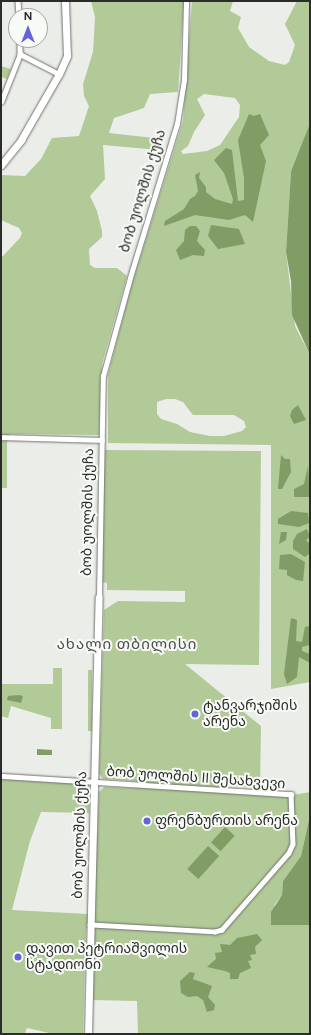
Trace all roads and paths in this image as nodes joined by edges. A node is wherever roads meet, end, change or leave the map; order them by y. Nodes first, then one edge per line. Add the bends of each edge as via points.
1 (65, 1) edge
2 (186, 1) edge
3 (20, 48) edge
4 (20, 54) junction
5 (59, 74) junction
6 (1, 102) edge
7 (2, 161) edge
8 (1, 437) edge
9 (102, 440) junction
10 (99, 597) joint
11 (1, 776) edge
12 (96, 782) junction
13 (90, 925) junction
14 (88, 1034) edge

1 - 5 street via 66,56
2 - 9 street, ბობ უოლშის ქუჩა via 184,80 177,124 103,376
3 - 4 street
4 - 5 street
4 - 6 street
5 - 7 street via 21,140
8 - 9 street
9 - 10 street, ბობ უოლშის ქუჩა
10 - 12 street, ბობ უოლშის ქუჩა
11 - 12 street
12 - 13 street, ბობ უოლშის ქუჩა
12 - 13 street, ბობ უოლშის II შესახვევი via 291,794 293,844 287,855 220,931
13 - 14 street, ბობ უოლშის ქუჩა

